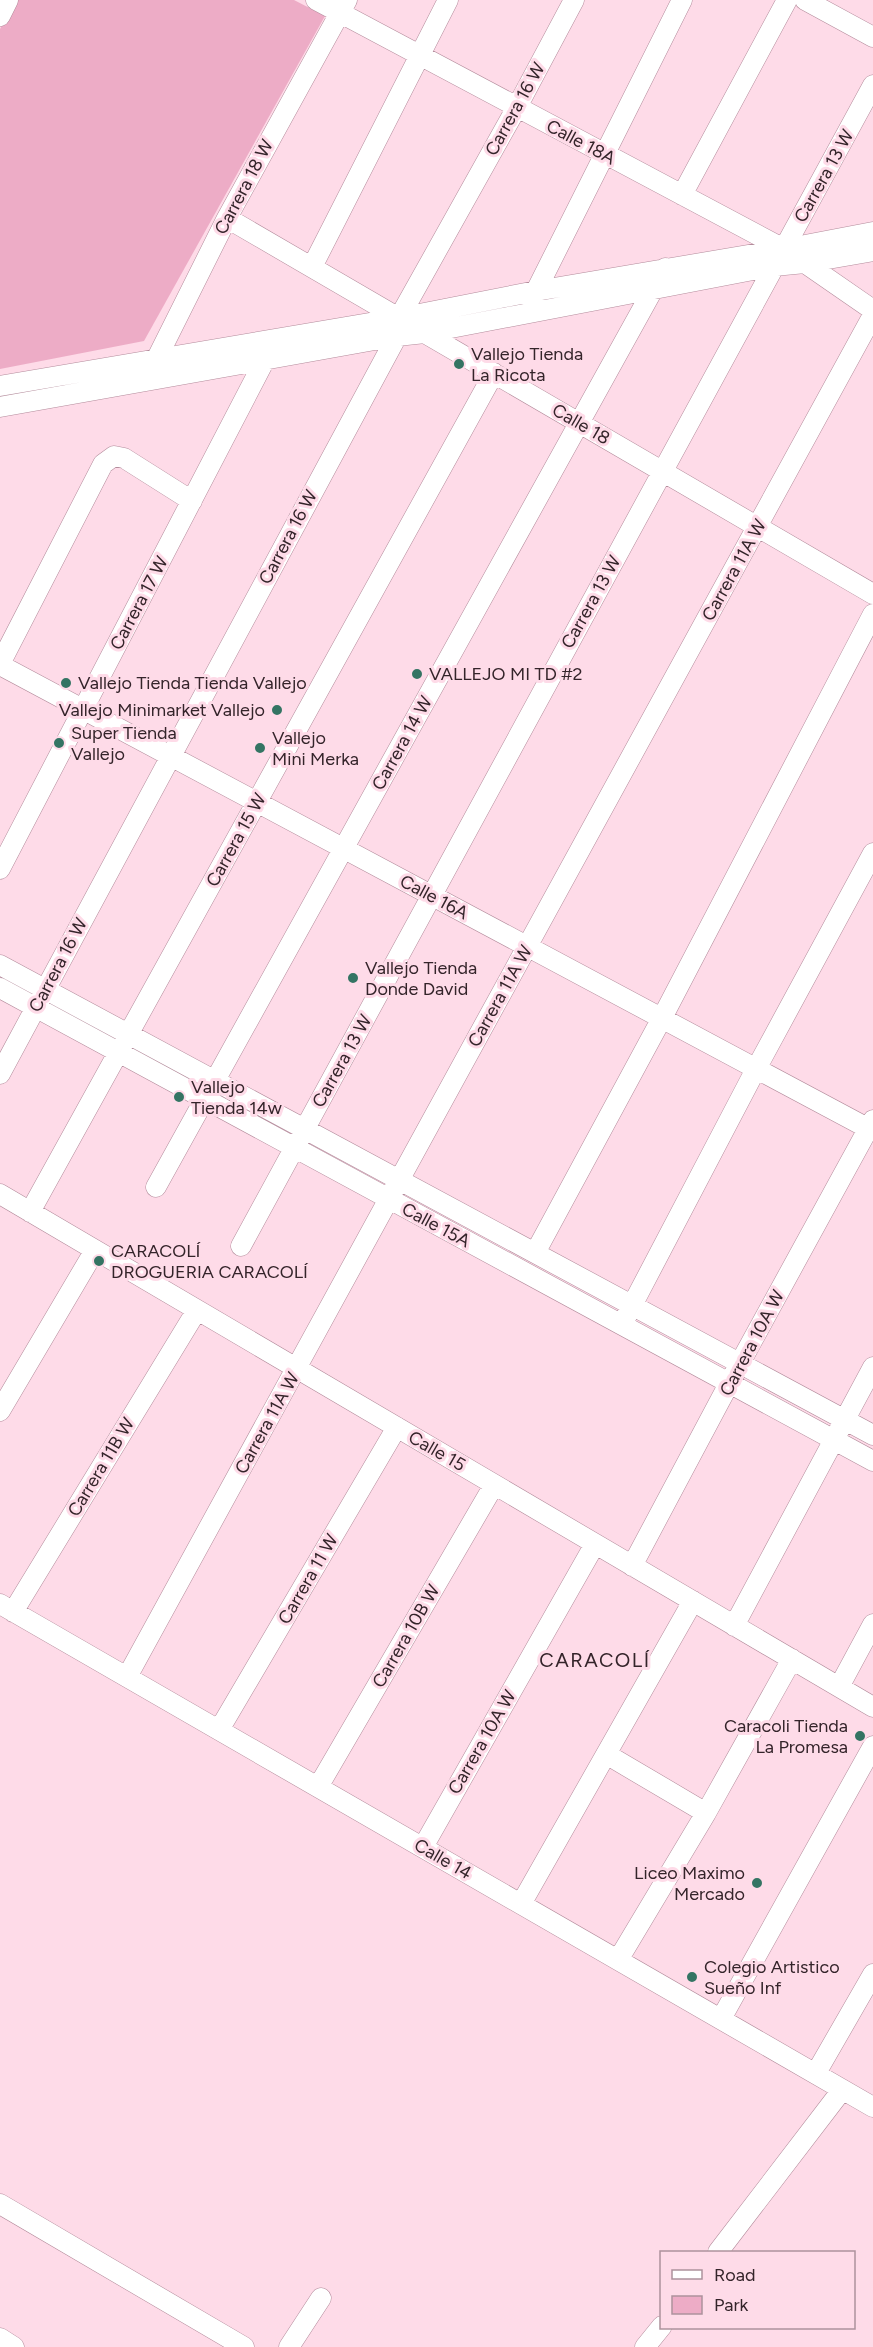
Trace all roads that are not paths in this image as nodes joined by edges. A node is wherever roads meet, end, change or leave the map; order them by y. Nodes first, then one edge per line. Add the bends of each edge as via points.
1 (8, 0) edge
2 (316, 0) edge
3 (448, 0) edge
4 (574, 0) edge
5 (682, 0) edge
6 (787, 0) edge
7 (804, 0) edge
8 (344, 7) edge
9 (0, 16) edge
10 (873, 38) edge
11 (419, 55) junction
12 (873, 85) edge
13 (517, 107) junction
14 (603, 154) junction
15 (682, 195) junction
16 (227, 218) junction
17 (873, 232) edge
18 (873, 251) edge
19 (779, 258) junction
20 (805, 263) junction
21 (312, 267) junction
22 (665, 268) junction
23 (536, 291) junction
24 (651, 291) junction
25 (532, 312) junction
26 (873, 313) edge
27 (398, 327) junction
28 (425, 333) junction
29 (277, 337) junction
30 (157, 358) junction
31 (265, 360) junction
32 (494, 373) junction
33 (153, 380) junction
34 (8, 385) edge
35 (2, 410) edge
36 (579, 422) junction
37 (663, 471) junction
38 (192, 501) junction
39 (758, 526) junction
40 (873, 594) edge
41 (873, 614) edge
42 (0, 665) edge
43 (83, 709) junction
44 (170, 756) junction
45 (257, 802) junction
46 (344, 848) junction
47 (873, 853) edge
48 (0, 869) edge
49 (432, 895) junction
50 (528, 946) junction
51 (0, 965) edge
52 (0, 988) edge
53 (45, 989) junction
54 (36, 1008) junction
55 (662, 1018) junction
56 (128, 1034) junction
57 (118, 1052) junction
58 (756, 1068) junction
59 (0, 1074) edge
60 (215, 1081) junction
61 (205, 1099) junction
62 (872, 1126) edge
63 (305, 1129) junction
64 (295, 1148) junction
65 (400, 1180) junction
66 (156, 1187) dead end
67 (0, 1194) edge
68 (389, 1199) junction
69 (30, 1212) junction
70 (512, 1241) junction
71 (241, 1246) dead end
72 (95, 1250) junction
73 (535, 1253) junction
74 (502, 1260) junction
75 (632, 1305) junction
76 (197, 1310) junction
77 (622, 1325) junction
78 (740, 1363) junction
79 (873, 1367) edge
80 (297, 1369) junction
81 (729, 1383) junction
82 (0, 1411) edge
83 (845, 1420) junction
84 (397, 1427) junction
85 (873, 1435) edge
86 (834, 1440) junction
87 (873, 1461) edge
88 (494, 1485) junction
89 (595, 1544) junction
90 (632, 1566) junction
91 (693, 1601) junction
92 (7, 1608) edge
93 (873, 1624) edge
94 (734, 1626) junction
95 (792, 1659) junction
96 (128, 1677) junction
97 (839, 1687) junction
98 (873, 1707) edge
99 (219, 1730) junction
100 (873, 1746) edge
101 (606, 1754) junction
102 (318, 1787) junction
103 (706, 1814) junction
104 (423, 1847) junction
105 (520, 1904) junction
106 (618, 1960) junction
107 (873, 1974) edge
108 (721, 2019) junction
109 (816, 2073) junction
110 (842, 2090) junction
111 (873, 2107) edge
112 (0, 2204) edge
113 (720, 2251) edge
114 (321, 2298) dead end
115 (660, 2328) edge
116 (0, 2338) edge
117 (292, 2346) edge
118 (14, 2347) edge
119 (244, 2347) edge
120 (645, 2347) edge

1 - 9 street
2 - 8 street, Calle 18A
3 - 11 street
4 - 13 street, Carrera 16 W
5 - 14 street
6 - 15 street
7 - 10 street
8 - 11 street, Calle 18A
8 - 16 street, Carrera 18 W
11 - 13 street, Calle 18A
11 - 21 street
12 - 19 street, Carrera 13 W
13 - 14 street, Calle 18A
13 - 27 street, Carrera 16 W
14 - 15 street, Calle 18A
14 - 23 street
15 - 19 street, Calle 18A
16 - 21 street
16 - 30 street, Carrera 18 W
17 - 19 street
18 - 20 street
19 - 20 street
19 - 22 street
19 - 24 street
19 - 37 street, Carrera 13 W
20 - 26 street
21 - 27 street
22 - 23 street
22 - 24 street, Carrera 14 W
23 - 25 street
23 - 27 street
24 - 25 street
24 - 36 street, Carrera 14 W
25 - 28 street
26 - 39 street, Carrera 11A W
27 - 28 street
27 - 29 street
27 - 31 street
27 - 44 street, Carrera 16 W
28 - 32 street, Calle 18
29 - 30 street
29 - 31 street, Carrera 17 W
30 - 33 street, Carrera 18 W
30 - 34 street
31 - 33 street
31 - 38 street, Carrera 17 W
32 - 36 street, Calle 18
32 - 45 street, Carrera 15 W
33 - 35 street
34 - 35 street
36 - 37 street, Calle 18
36 - 46 street, Carrera 14 W
37 - 39 street, Calle 18
37 - 49 street, Carrera 13 W
38 - 42 street via 124,458 114,456 103,464
38 - 43 street, Carrera 17 W
39 - 40 street, Calle 18
39 - 50 street, Carrera 11A W
41 - 55 street
42 - 43 street, Calle 16A
43 - 44 street, Calle 16A
43 - 48 street, Carrera 17 W
44 - 45 street, Calle 16A
44 - 53 street, Carrera 16 W
45 - 46 street, Calle 16A
45 - 56 street, Carrera 15 W
46 - 49 street, Calle 16A
46 - 60 street, Carrera 14 W
47 - 58 street
49 - 50 street, Calle 16A
49 - 63 street, Carrera 13 W
50 - 55 street, Calle 16A
50 - 65 street, Carrera 11A W
51 - 53 street, Calle 15A
52 - 54 street, Calle 15A
53 - 54 street, Carrera 16 W
53 - 56 street, Calle 15A
54 - 57 street, Calle 15A
54 - 59 street, Carrera 16 W
55 - 58 street, Calle 16A
55 - 73 street
56 - 57 street, Carrera 15 W
56 - 60 street, Calle 15A
57 - 61 street, Calle 15A
57 - 69 street, Carrera 15 W
58 - 62 street, Calle 16A
58 - 75 street
60 - 61 street, Carrera 14 W
60 - 63 street, Calle 15A
61 - 64 street, Calle 15A
61 - 66 street, Carrera 14 W
62 - 78 street, Carrera 10A W
63 - 64 street, Carrera 13 W
63 - 65 street, Calle 15A
64 - 68 street, Calle 15A
64 - 71 street, Carrera 13 W
65 - 68 street, Carrera 11A W
65 - 70 street, Calle 15A
67 - 69 street, Calle 15
68 - 74 street, Calle 15A
68 - 80 street, Carrera 11A W
69 - 72 street, Calle 15
70 - 73 street, Calle 15A
70 - 74 street
72 - 76 street, Calle 15
72 - 82 street
73 - 75 street, Calle 15A
74 - 77 street, Calle 15A
75 - 77 street
75 - 78 street, Calle 15A
76 - 80 street, Calle 15
76 - 92 street, Carrera 11B W
77 - 81 street, Calle 15A
78 - 81 street, Carrera 10A W
78 - 83 street, Calle 15A
79 - 83 street
80 - 84 street, Calle 15
80 - 96 street, Carrera 11A W
81 - 86 street, Calle 15A
81 - 90 street, Carrera 10A W
83 - 85 street, Calle 15A
83 - 86 street
84 - 88 street, Calle 15
84 - 99 street, Carrera 11 W
86 - 87 street, Calle 15A
86 - 94 street
88 - 89 street, Calle 15
88 - 102 street, Carrera 10B W
89 - 90 street, Calle 15
89 - 104 street, Carrera 10A W
90 - 91 street, Calle 15
91 - 94 street, Calle 15
91 - 101 street
92 - 96 street, Calle 14
93 - 97 street
94 - 95 street, Calle 15
95 - 97 street, Calle 15
95 - 103 street
96 - 99 street, Calle 14
97 - 98 street, Calle 15
99 - 102 street, Calle 14
100 - 108 street
101 - 103 street
101 - 105 street
102 - 104 street, Calle 14
103 - 106 street
104 - 105 street, Calle 14
105 - 106 street, Calle 14
106 - 108 street, Calle 14
107 - 109 street
108 - 109 street, Calle 14
109 - 110 street, Calle 14
110 - 111 street, Calle 14
110 - 113 street
112 - 119 street
114 - 117 street
115 - 120 street
116 - 118 street

